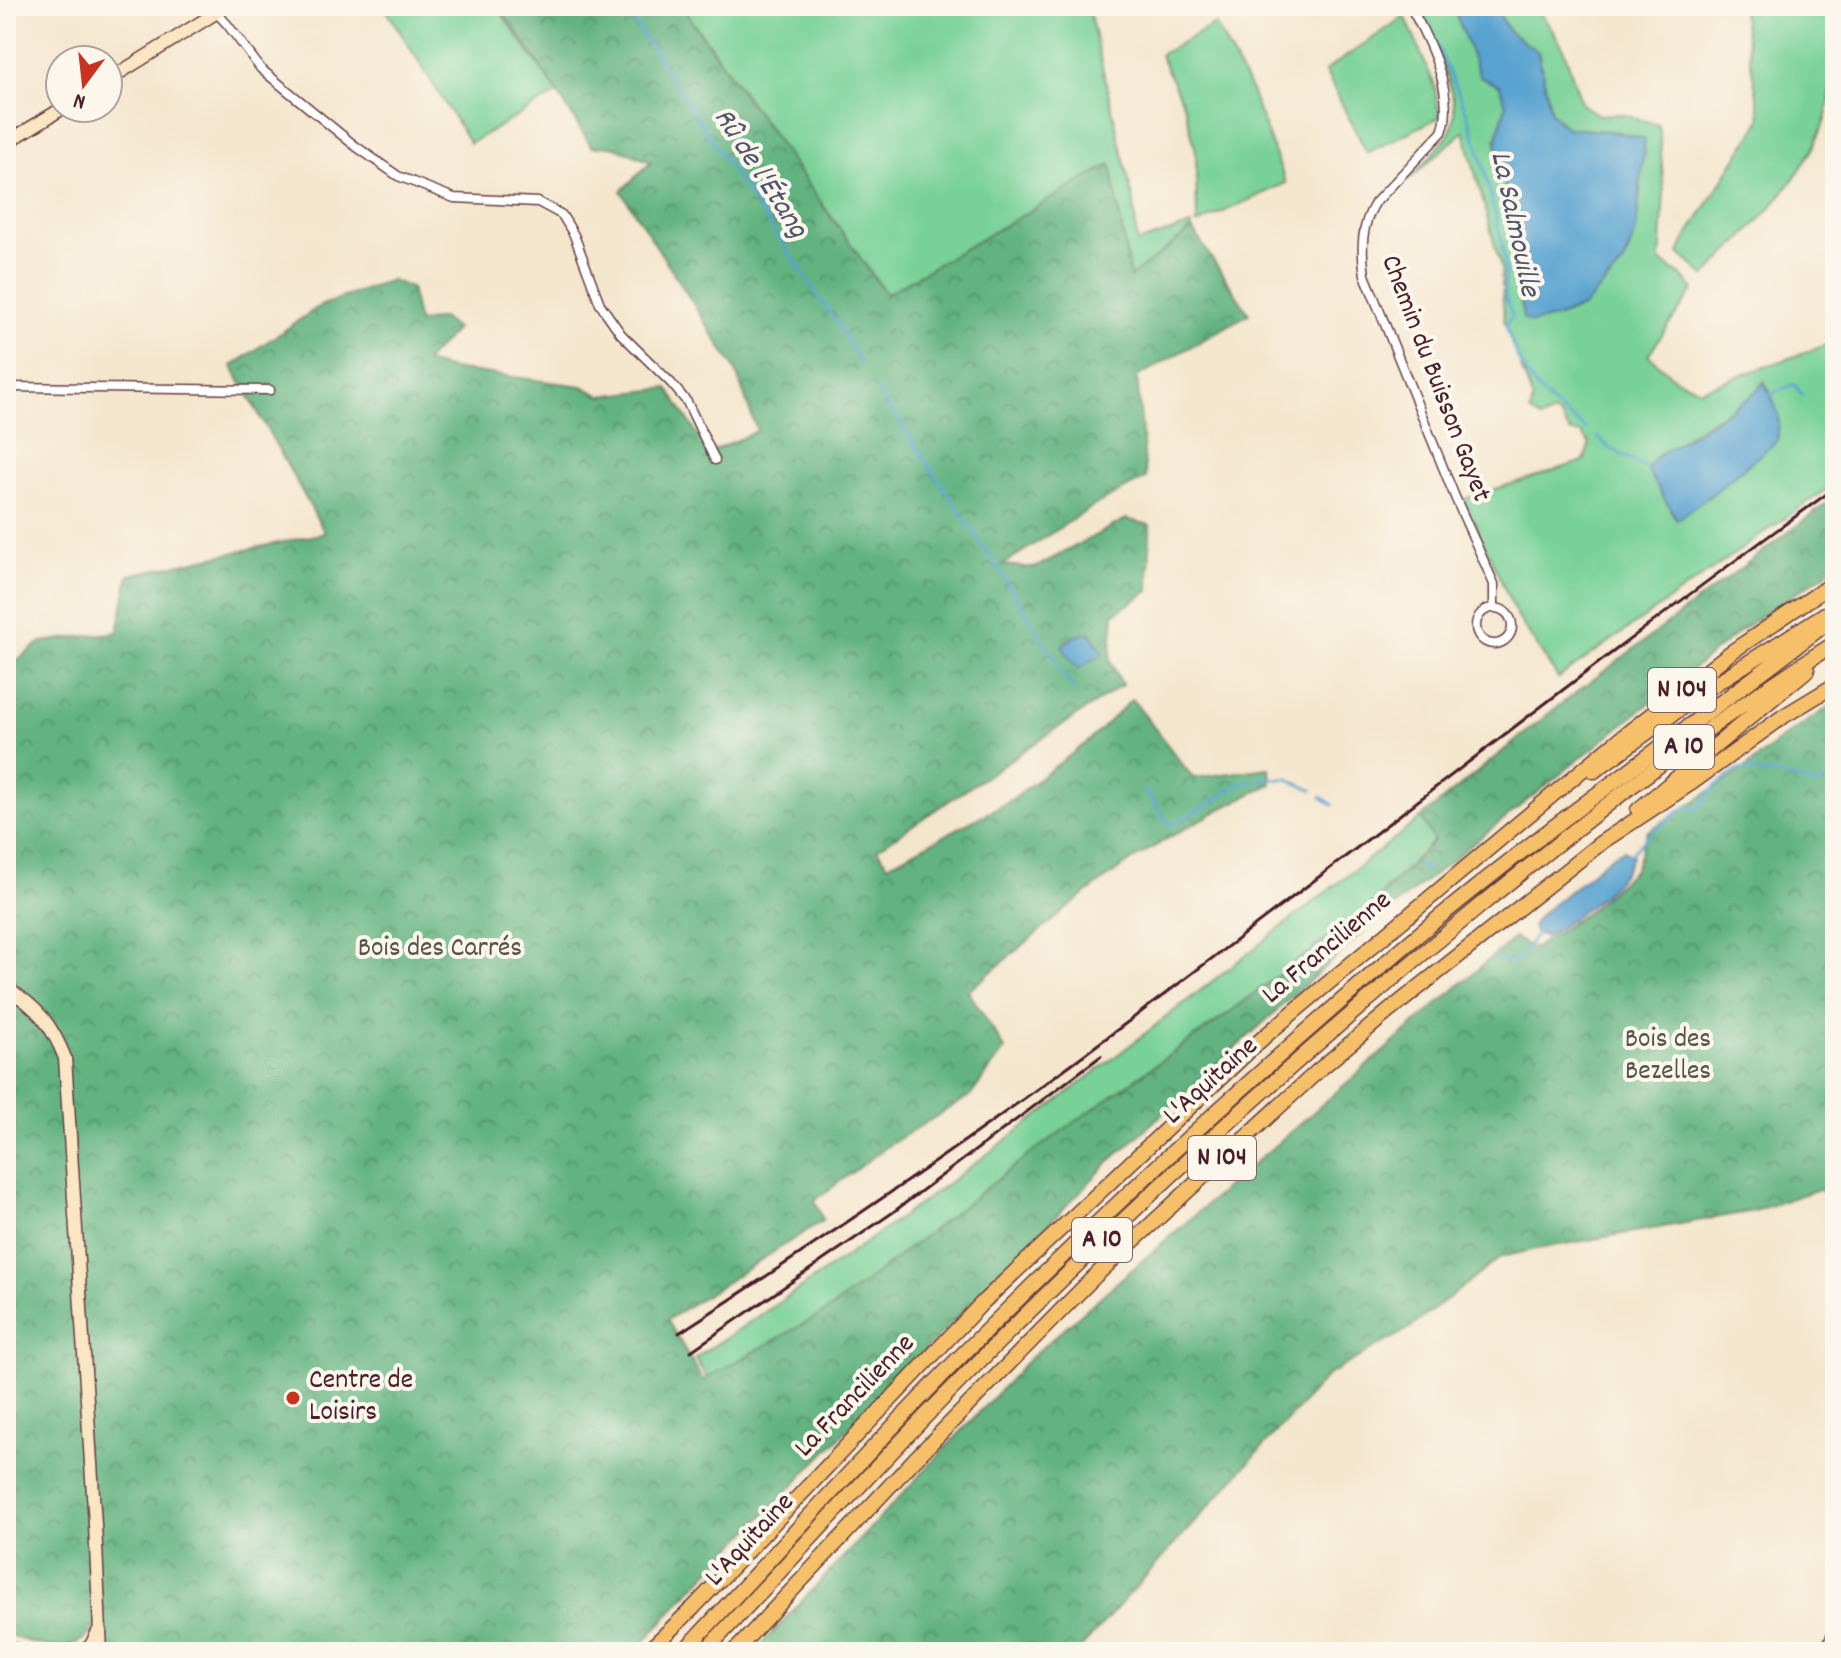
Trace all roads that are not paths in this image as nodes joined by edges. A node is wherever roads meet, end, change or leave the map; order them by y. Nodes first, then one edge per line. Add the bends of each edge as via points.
1 (1410, 6) edge
2 (218, 8) edge
3 (124, 70) edge
4 (44, 120) edge
5 (6, 143) edge
6 (6, 387) edge
7 (270, 390) dead end
8 (715, 460) dead end
9 (1835, 582) edge
10 (1494, 607) junction
11 (1835, 609) edge
12 (1835, 617) edge
13 (1835, 645) edge
14 (1835, 685) edge
15 (1538, 809) junction
16 (1602, 842) junction
17 (6, 988) edge
18 (693, 1608) junction
19 (101, 1625) junction
20 (1835, 1627) edge
21 (6, 1645) edge
22 (22, 1652) edge
23 (83, 1652) edge
24 (95, 1652) edge
25 (101, 1652) edge
26 (647, 1652) edge
27 (660, 1652) edge
28 (683, 1652) edge
29 (704, 1652) edge
30 (734, 1652) edge
31 (1824, 1652) edge

1 - 10 street, Chemin du Buisson Gayet via 1446,91 1446,121 1368,215 1362,245 1365,275 1494,584
2 - 3 main road
2 - 8 street via 261,69 398,176 454,198 538,202 562,215 600,304 621,334 687,402
4 - 5 main road
6 - 7 street
9 - 15 highway, La Francilienne / N 104 via 1690,683
10 - 10 street via 1482,611 1475,628 1492,644 1503,642 1513,627 1505,611
11 - 15 highway via 1710,687
12 - 28 highway, L'Aquitaine / A 10 via 1540,836 1260,1073 955,1363
13 - 16 highway
13 - 29 highway, L'Aquitaine / A 10 via 1766,687 1550,850 1246,1105 1046,1294
14 - 16 highway, N 104
15 - 18 highway, La Francilienne / N 104 via 1265,1036 1142,1150 963,1323
16 - 30 highway, N 104 via 1320,1069 1168,1207 968,1403
17 - 19 main road via 45,1018 65,1058
18 - 26 highway
18 - 27 highway
19 - 23 main road
19 - 25 main road
20 - 31 street
21 - 22 main road
23 - 24 main road

